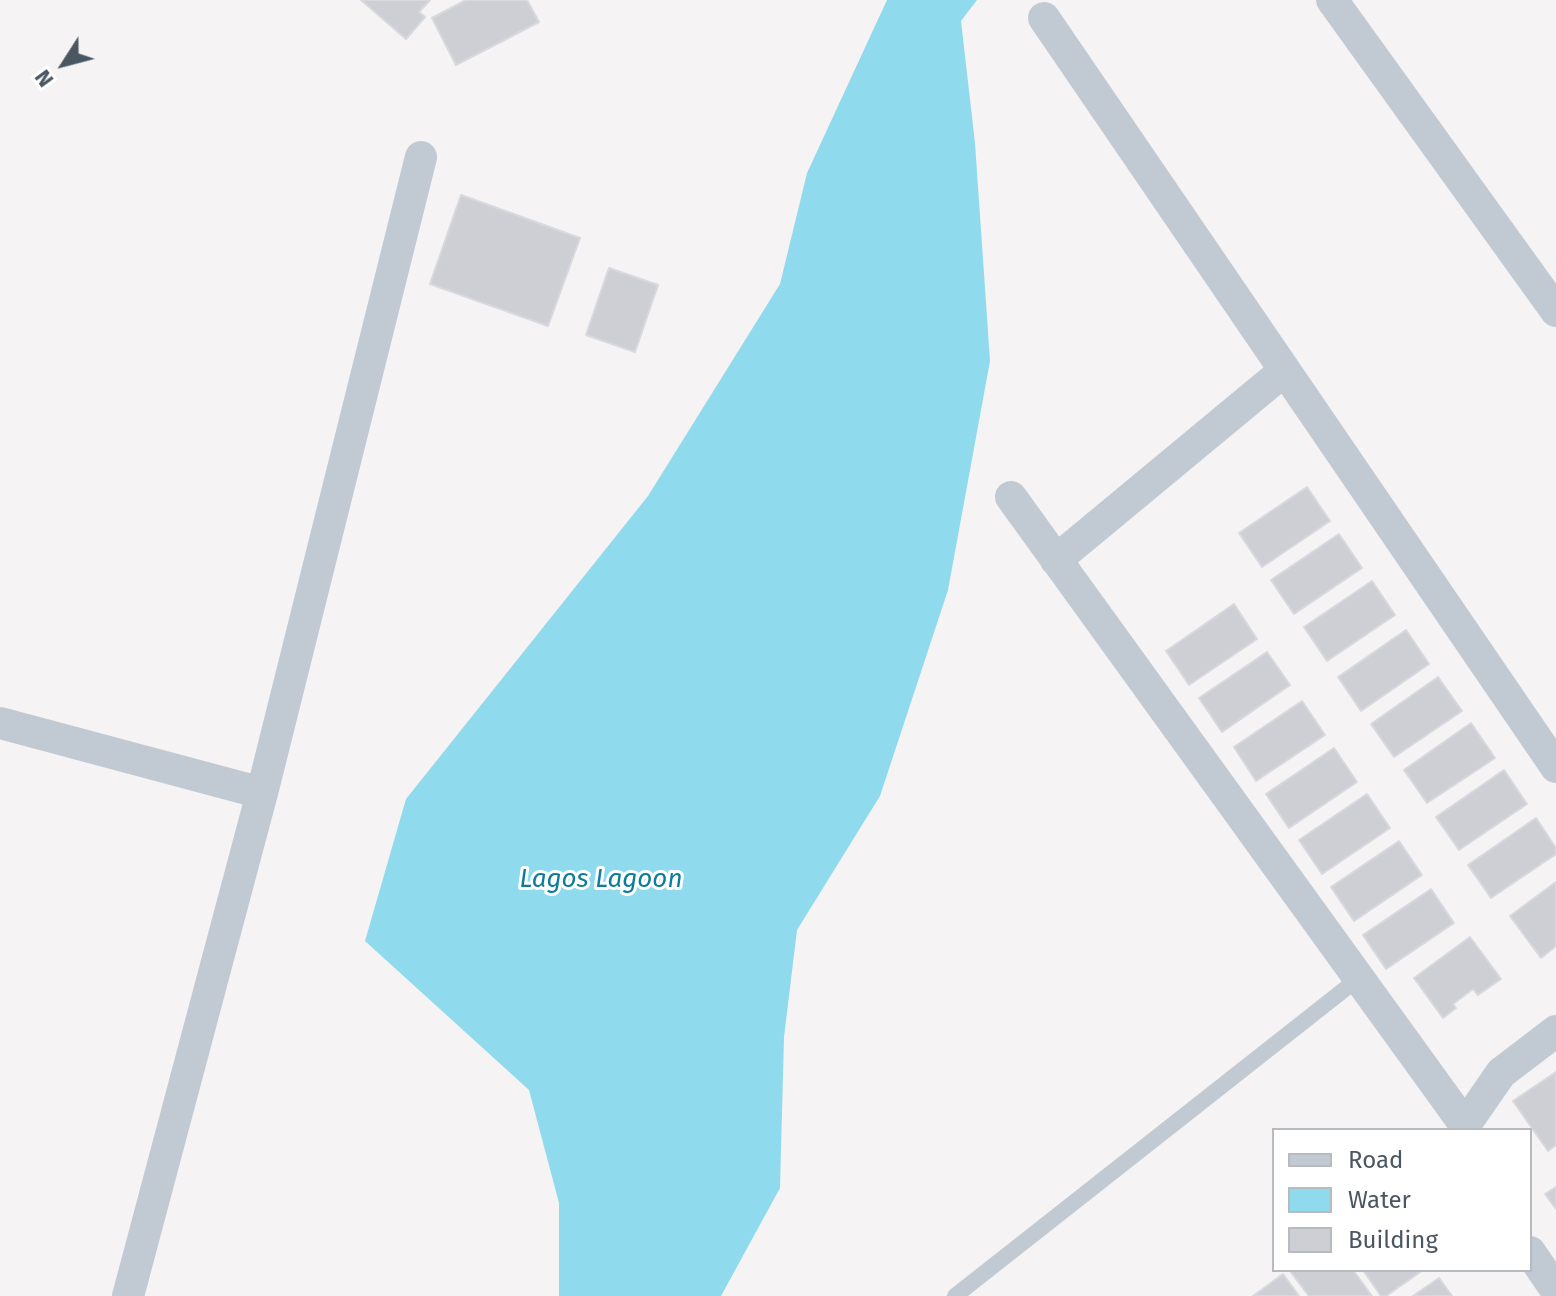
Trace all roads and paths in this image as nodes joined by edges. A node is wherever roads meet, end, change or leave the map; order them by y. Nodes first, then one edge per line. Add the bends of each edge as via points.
1 (1332, 0) edge
2 (1044, 18) dead end
3 (421, 157) dead end
4 (1556, 311) edge
5 (1284, 371) junction
6 (1011, 497) dead end
7 (1056, 560) junction
8 (0, 723) edge
9 (1556, 767) edge
10 (262, 793) junction
11 (1359, 978) junction
12 (1556, 1031) edge
13 (1466, 1127) edge
14 (1532, 1255) edge
15 (1556, 1290) edge
16 (128, 1296) edge
17 (955, 1296) edge

1 - 4 street
2 - 5 street
3 - 10 street
5 - 7 street
5 - 9 street
6 - 7 street
7 - 11 street
8 - 10 street
10 - 16 street
11 - 13 street
11 - 17 lane
12 - 13 street via 1501,1073
14 - 15 street

